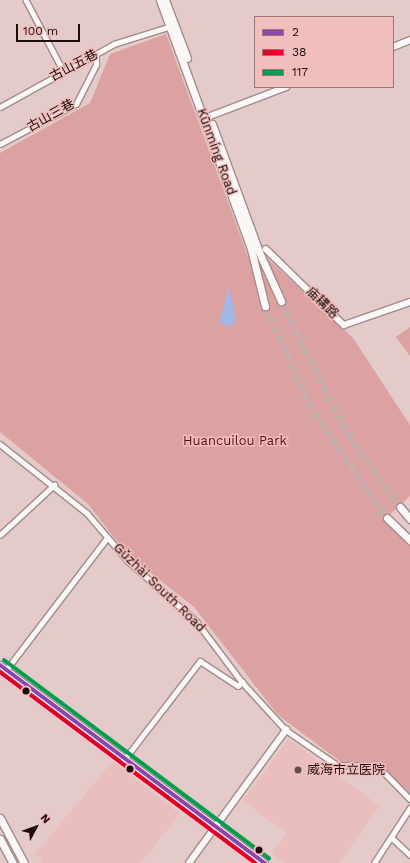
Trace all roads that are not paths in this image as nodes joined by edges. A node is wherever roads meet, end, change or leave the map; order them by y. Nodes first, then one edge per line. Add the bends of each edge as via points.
1 (26, 0) edge
2 (160, 0) edge
3 (165, 0) edge
4 (172, 26) junction
5 (410, 40) edge
6 (394, 47) edge
7 (96, 54) junction
8 (64, 72) junction
9 (283, 88) edge
10 (0, 107) edge
11 (207, 117) junction
12 (0, 144) edge
13 (266, 250) dead end
14 (281, 300) tunnel mouth
15 (410, 302) edge
16 (265, 306) tunnel mouth
17 (0, 444) edge
18 (54, 485) junction
19 (400, 507) tunnel mouth
20 (388, 518) tunnel mouth
21 (410, 519) edge
22 (0, 535) edge
23 (107, 538) junction
24 (410, 540) edge
25 (0, 665) edge
26 (6, 670) junction
27 (242, 682) junction
28 (286, 730) junction
29 (124, 761) junction
30 (410, 799) edge
31 (410, 808) edge
32 (0, 818) edge
33 (215, 828) junction
34 (391, 837) junction
35 (0, 839) edge
36 (410, 855) edge
37 (258, 858) junction
38 (12, 863) edge
39 (24, 863) edge
40 (189, 863) edge
41 (254, 863) edge
42 (265, 863) edge
43 (374, 863) edge

1 - 8 street
2 - 4 main road, Kūnmíng Road
3 - 4 main road, Kūnmíng Road
4 - 7 street, 古山五巷 via 114,44
4 - 11 main road, Kūnmíng Road
5 - 6 main road
7 - 8 street, 古山五巷
7 - 12 street, 古山三巷 via 96,65 76,104
8 - 10 street, 古山五巷
9 - 11 main road
11 - 14 main road, Kūnmíng Road via 259,252
11 - 16 main road, Kūnmíng Road via 253,254
13 - 15 street, 庙耩路 via 344,325
17 - 18 street, Gǔzhài South Road
18 - 22 street
18 - 23 street, Gǔzhài South Road via 87,513
19 - 21 main road
20 - 24 main road
23 - 26 street
23 - 27 street, Gǔzhài South Road via 198,622
25 - 26 street
26 - 29 street
27 - 28 street, Gǔzhài South Road
27 - 29 street via 238,686 200,661
28 - 30 street, Gǔzhài South Road via 337,765 378,766
28 - 33 street
29 - 33 street
31 - 34 street
32 - 39 main road
33 - 37 street
33 - 40 street
34 - 36 street
34 - 43 street
35 - 38 main road
37 - 41 street
37 - 42 street

